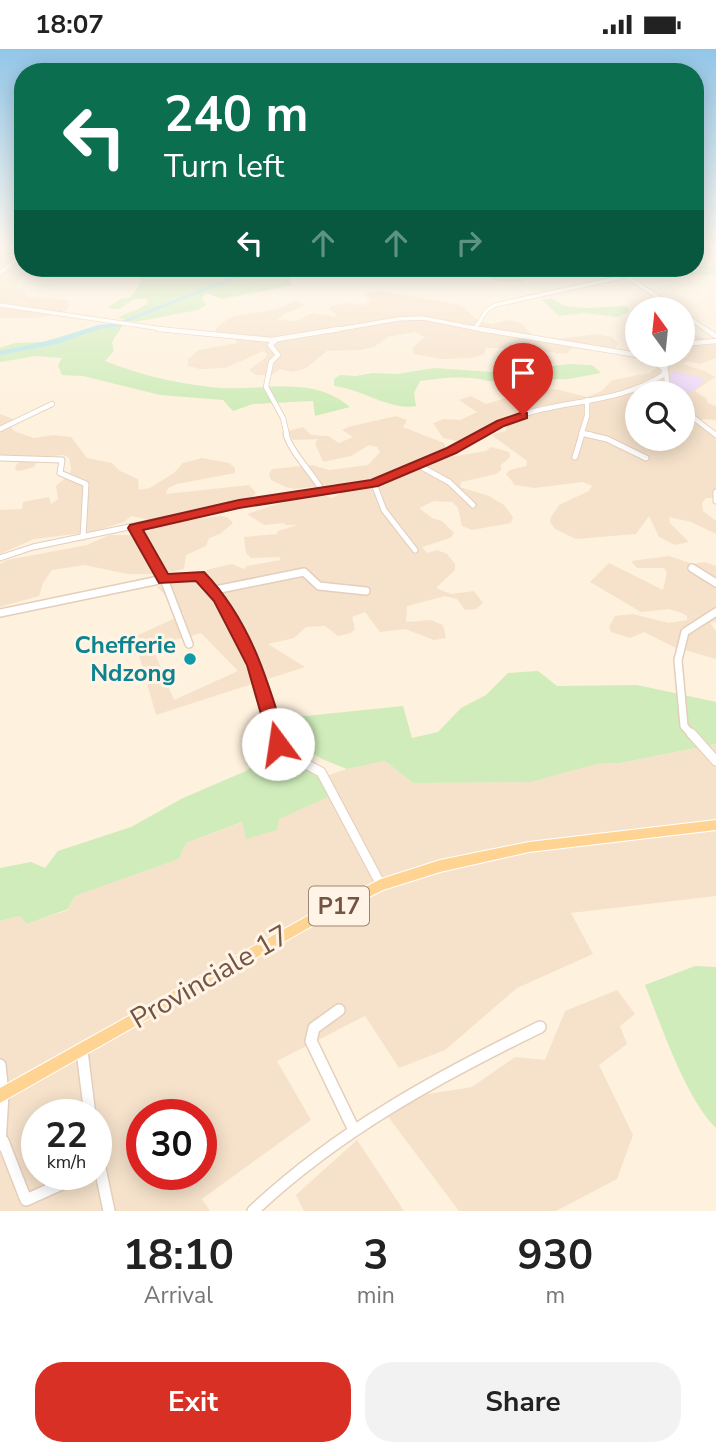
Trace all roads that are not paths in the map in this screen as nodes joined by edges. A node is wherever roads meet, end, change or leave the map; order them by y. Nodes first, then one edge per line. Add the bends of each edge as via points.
1 (511, 301) edge
2 (0, 305) edge
3 (695, 323) edge
4 (476, 327) junction
5 (716, 338) edge
6 (276, 340) junction
7 (695, 342) edge
8 (625, 353) edge
9 (661, 367) edge
10 (667, 367) edge
11 (666, 371) junction
12 (667, 381) edge
13 (587, 400) junction
14 (52, 404) dead end
15 (695, 419) edge
16 (0, 429) edge
17 (582, 433) junction
18 (716, 435) edge
19 (575, 457) dead end
20 (0, 458) edge
21 (646, 458) dead end
22 (418, 465) junction
23 (374, 484) junction
24 (323, 492) junction
25 (716, 492) edge
26 (716, 501) edge
27 (472, 505) dead end
28 (134, 528) junction
29 (83, 537) junction
30 (415, 550) dead end
31 (0, 558) edge
32 (692, 568) dead end
33 (164, 579) junction
34 (716, 583) edge
35 (215, 590) junction
36 (366, 591) dead end
37 (716, 612) edge
38 (0, 613) edge
39 (189, 645) dead end
40 (716, 761) edge
41 (716, 825) edge
42 (381, 885) junction
43 (339, 1010) dead end
44 (540, 1027) dead end
45 (82, 1051) junction
46 (0, 1065) edge
47 (1, 1095) edge
48 (88, 1099) edge
49 (353, 1128) junction
50 (1, 1143) edge
51 (21, 1189) edge
52 (22, 1190) edge
53 (48, 1190) edge
54 (104, 1190) edge
55 (109, 1211) edge
56 (253, 1211) edge

1 - 4 street via 488,310
2 - 6 street via 150,328
3 - 5 street
4 - 6 street via 406,318
4 - 8 street
5 - 7 street
6 - 24 street via 270,345 278,355 271,362 266,387 283,418 289,445
9 - 11 street
10 - 11 street
11 - 12 street
11 - 13 street via 636,390
13 - 17 street
13 - 22 street via 511,419
14 - 16 street
15 - 18 street
17 - 19 street
17 - 21 street via 607,439
20 - 29 street via 62,460 60,473 86,484
22 - 23 street
22 - 27 street via 449,482
23 - 24 street
23 - 30 street via 377,496
24 - 28 street via 239,504
25 - 26 street
28 - 29 street
28 - 33 street
29 - 31 street
32 - 34 street
33 - 35 street via 199,576
33 - 38 street
33 - 39 street
35 - 36 street via 304,572 319,586
35 - 42 street via 252,656 281,751 321,772
37 - 40 street via 685,632 678,660 684,726
41 - 42 main road, Provinciale 17 / P17 via 528,847
42 - 45 main road, Provinciale 17 / P17 via 314,918
43 - 49 street via 314,1028 310,1041
44 - 49 street
45 - 47 main road, Provinciale 17 / P17
45 - 48 street
46 - 47 street
47 - 50 street
49 - 56 street
50 - 51 street
52 - 53 street via 26,1200
54 - 55 street

